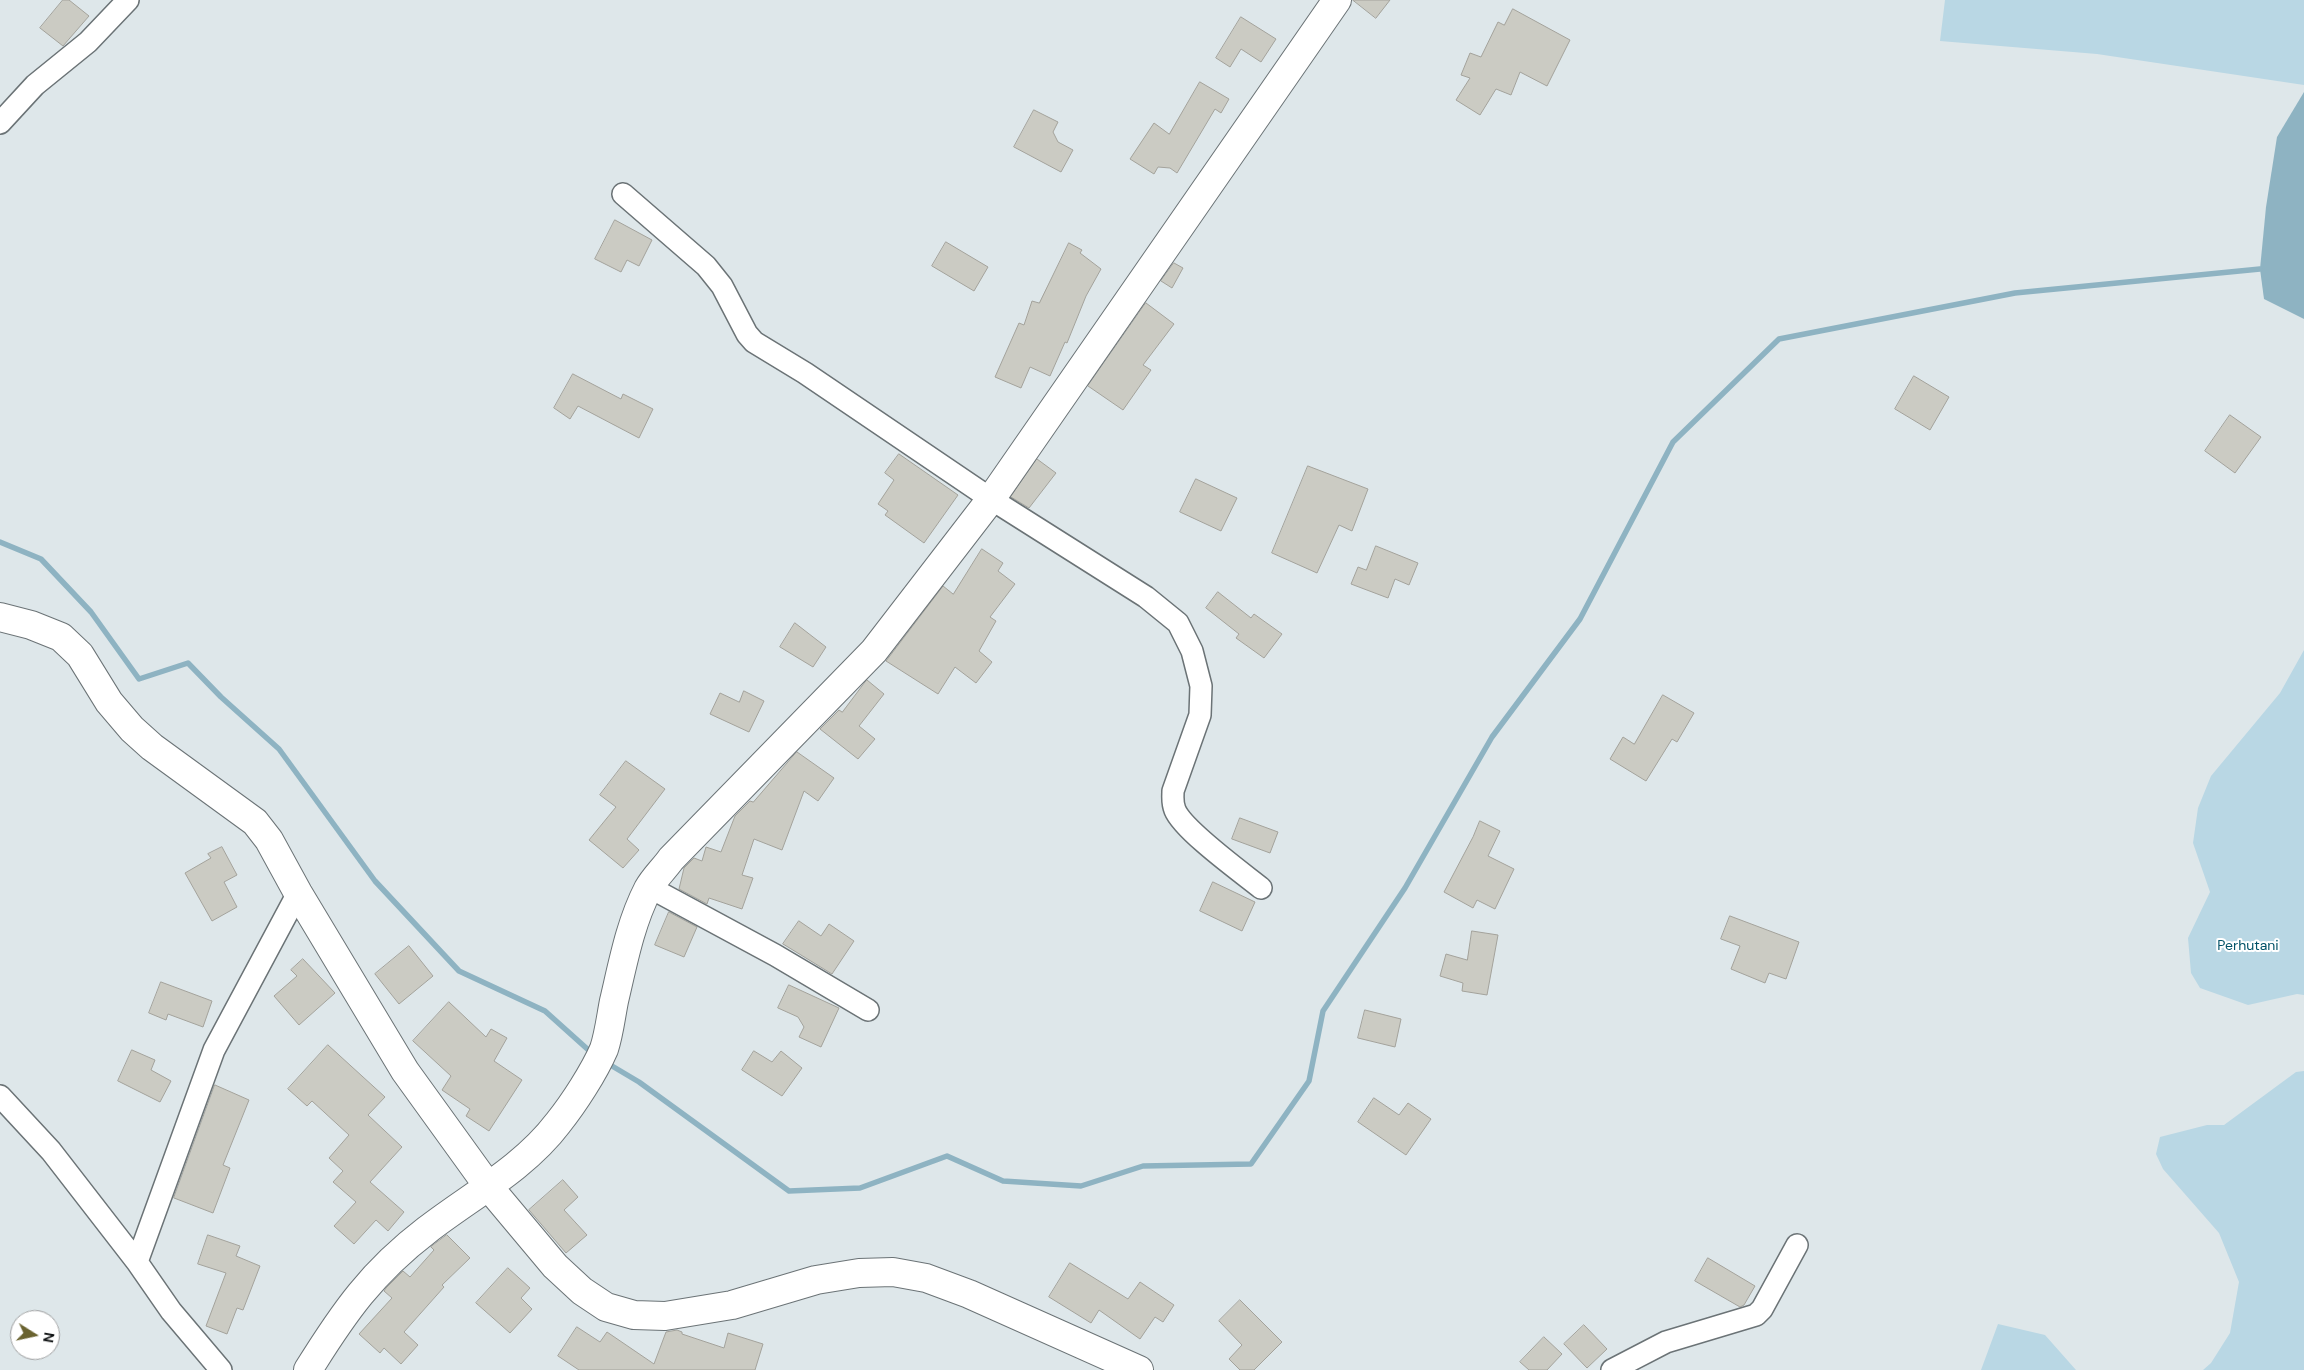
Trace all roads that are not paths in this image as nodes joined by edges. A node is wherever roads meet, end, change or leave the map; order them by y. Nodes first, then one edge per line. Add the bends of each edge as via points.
1 (128, 0) edge
2 (1336, 0) edge
3 (0, 123) edge
4 (623, 194) dead end
5 (991, 500) junction
6 (0, 617) edge
7 (649, 888) junction
8 (1261, 888) dead end
9 (298, 893) junction
10 (868, 1010) dead end
11 (0, 1096) edge
12 (488, 1186) junction
13 (1797, 1245) dead end
14 (136, 1262) junction
15 (221, 1370) edge
16 (308, 1370) edge
17 (1138, 1370) edge
18 (1612, 1370) edge

1 - 3 street via 88,42 35,85
2 - 5 street
4 - 5 street via 706,266 722,286 754,342 805,372
5 - 7 street via 874,651 671,859
5 - 8 street via 1146,597 1178,623 1192,651 1201,686 1201,706 1173,791 1175,812
6 - 9 street via 61,637 80,655 109,702 132,729 255,822 269,840
7 - 10 street via 775,955
7 - 12 street via 627,944 604,1048 558,1123 539,1145
9 - 12 street via 405,1071
9 - 14 street via 214,1050
11 - 14 street via 51,1152
12 - 16 street via 383,1267 339,1320
12 - 17 street via 554,1266 582,1292 606,1307 634,1315 665,1316 732,1305 816,1280 859,1273 893,1272 926,1278 969,1294
13 - 18 street via 1756,1315 1666,1342
14 - 15 street via 171,1311

